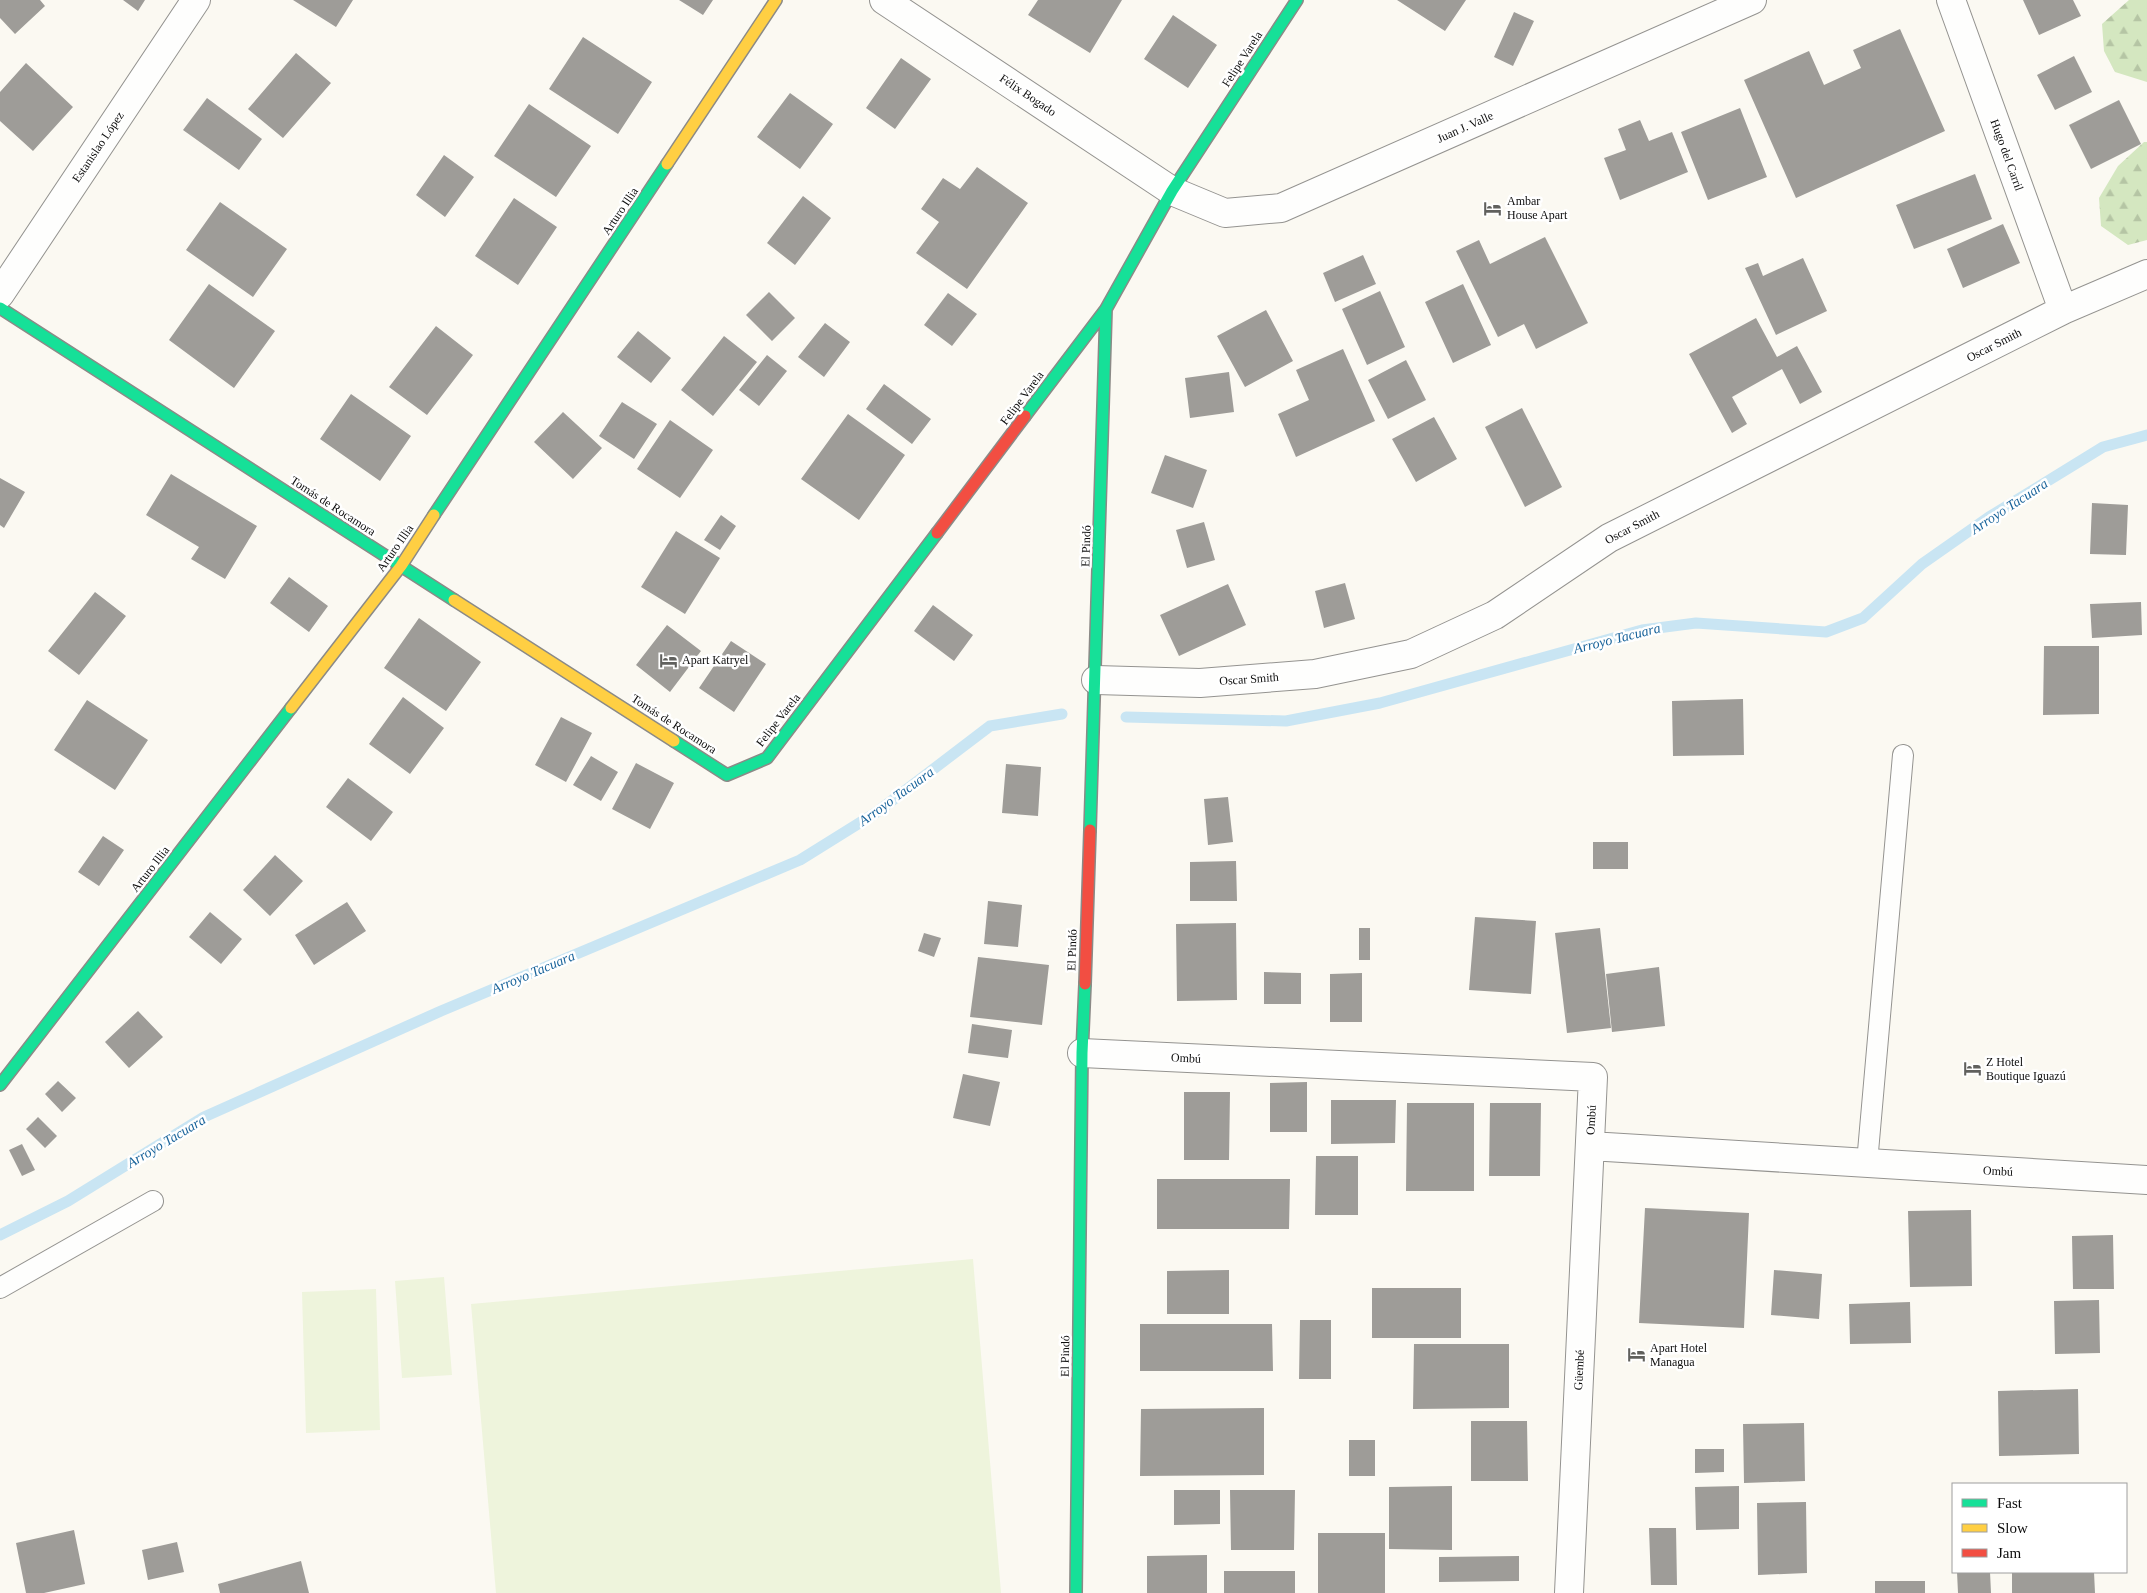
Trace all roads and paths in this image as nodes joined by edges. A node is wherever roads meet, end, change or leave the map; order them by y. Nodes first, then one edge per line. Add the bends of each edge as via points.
1 (196, 0) edge
2 (776, 0) edge
3 (884, 0) edge
4 (1298, 0) edge
5 (1752, 0) edge
6 (1951, 0) edge
7 (1172, 191) junction
8 (2147, 274) edge
9 (0, 294) edge
10 (0, 308) edge
11 (1106, 309) junction
12 (2063, 310) junction
13 (401, 566) junction
14 (1096, 680) junction
15 (1903, 755) dead end
16 (727, 775) joint
17 (1082, 1053) junction
18 (0, 1085) edge
19 (1590, 1146) junction
20 (1867, 1163) junction
21 (2147, 1180) edge
22 (153, 1201) dead end
23 (0, 1288) edge
24 (1076, 1593) edge
25 (1569, 1593) edge

1 - 9 street, Estanislao López
2 - 13 street, Arturo Illia
3 - 7 street, Félix Bogado
4 - 7 street, Felipe Varela
5 - 7 street, Juan J. Valle via 1281,208 1225,213
6 - 12 street, Hugo del Carril
7 - 11 street, Felipe Varela
8 - 12 street, Oscar Smith
10 - 13 street, Tomás de Rocamora
11 - 14 street, El Pindó
11 - 16 street, Felipe Varela via 767,758
12 - 14 street, Oscar Smith via 1609,538 1495,615 1411,654 1315,674 1200,683
13 - 16 street, Tomás de Rocamora
13 - 18 street, Arturo Illia
14 - 17 street, El Pindó
15 - 20 lane
17 - 19 street, Ombú via 1593,1077
17 - 24 street, El Pindó
19 - 20 street, Ombú
19 - 25 street, Güembé
20 - 21 street, Ombú
22 - 23 lane

